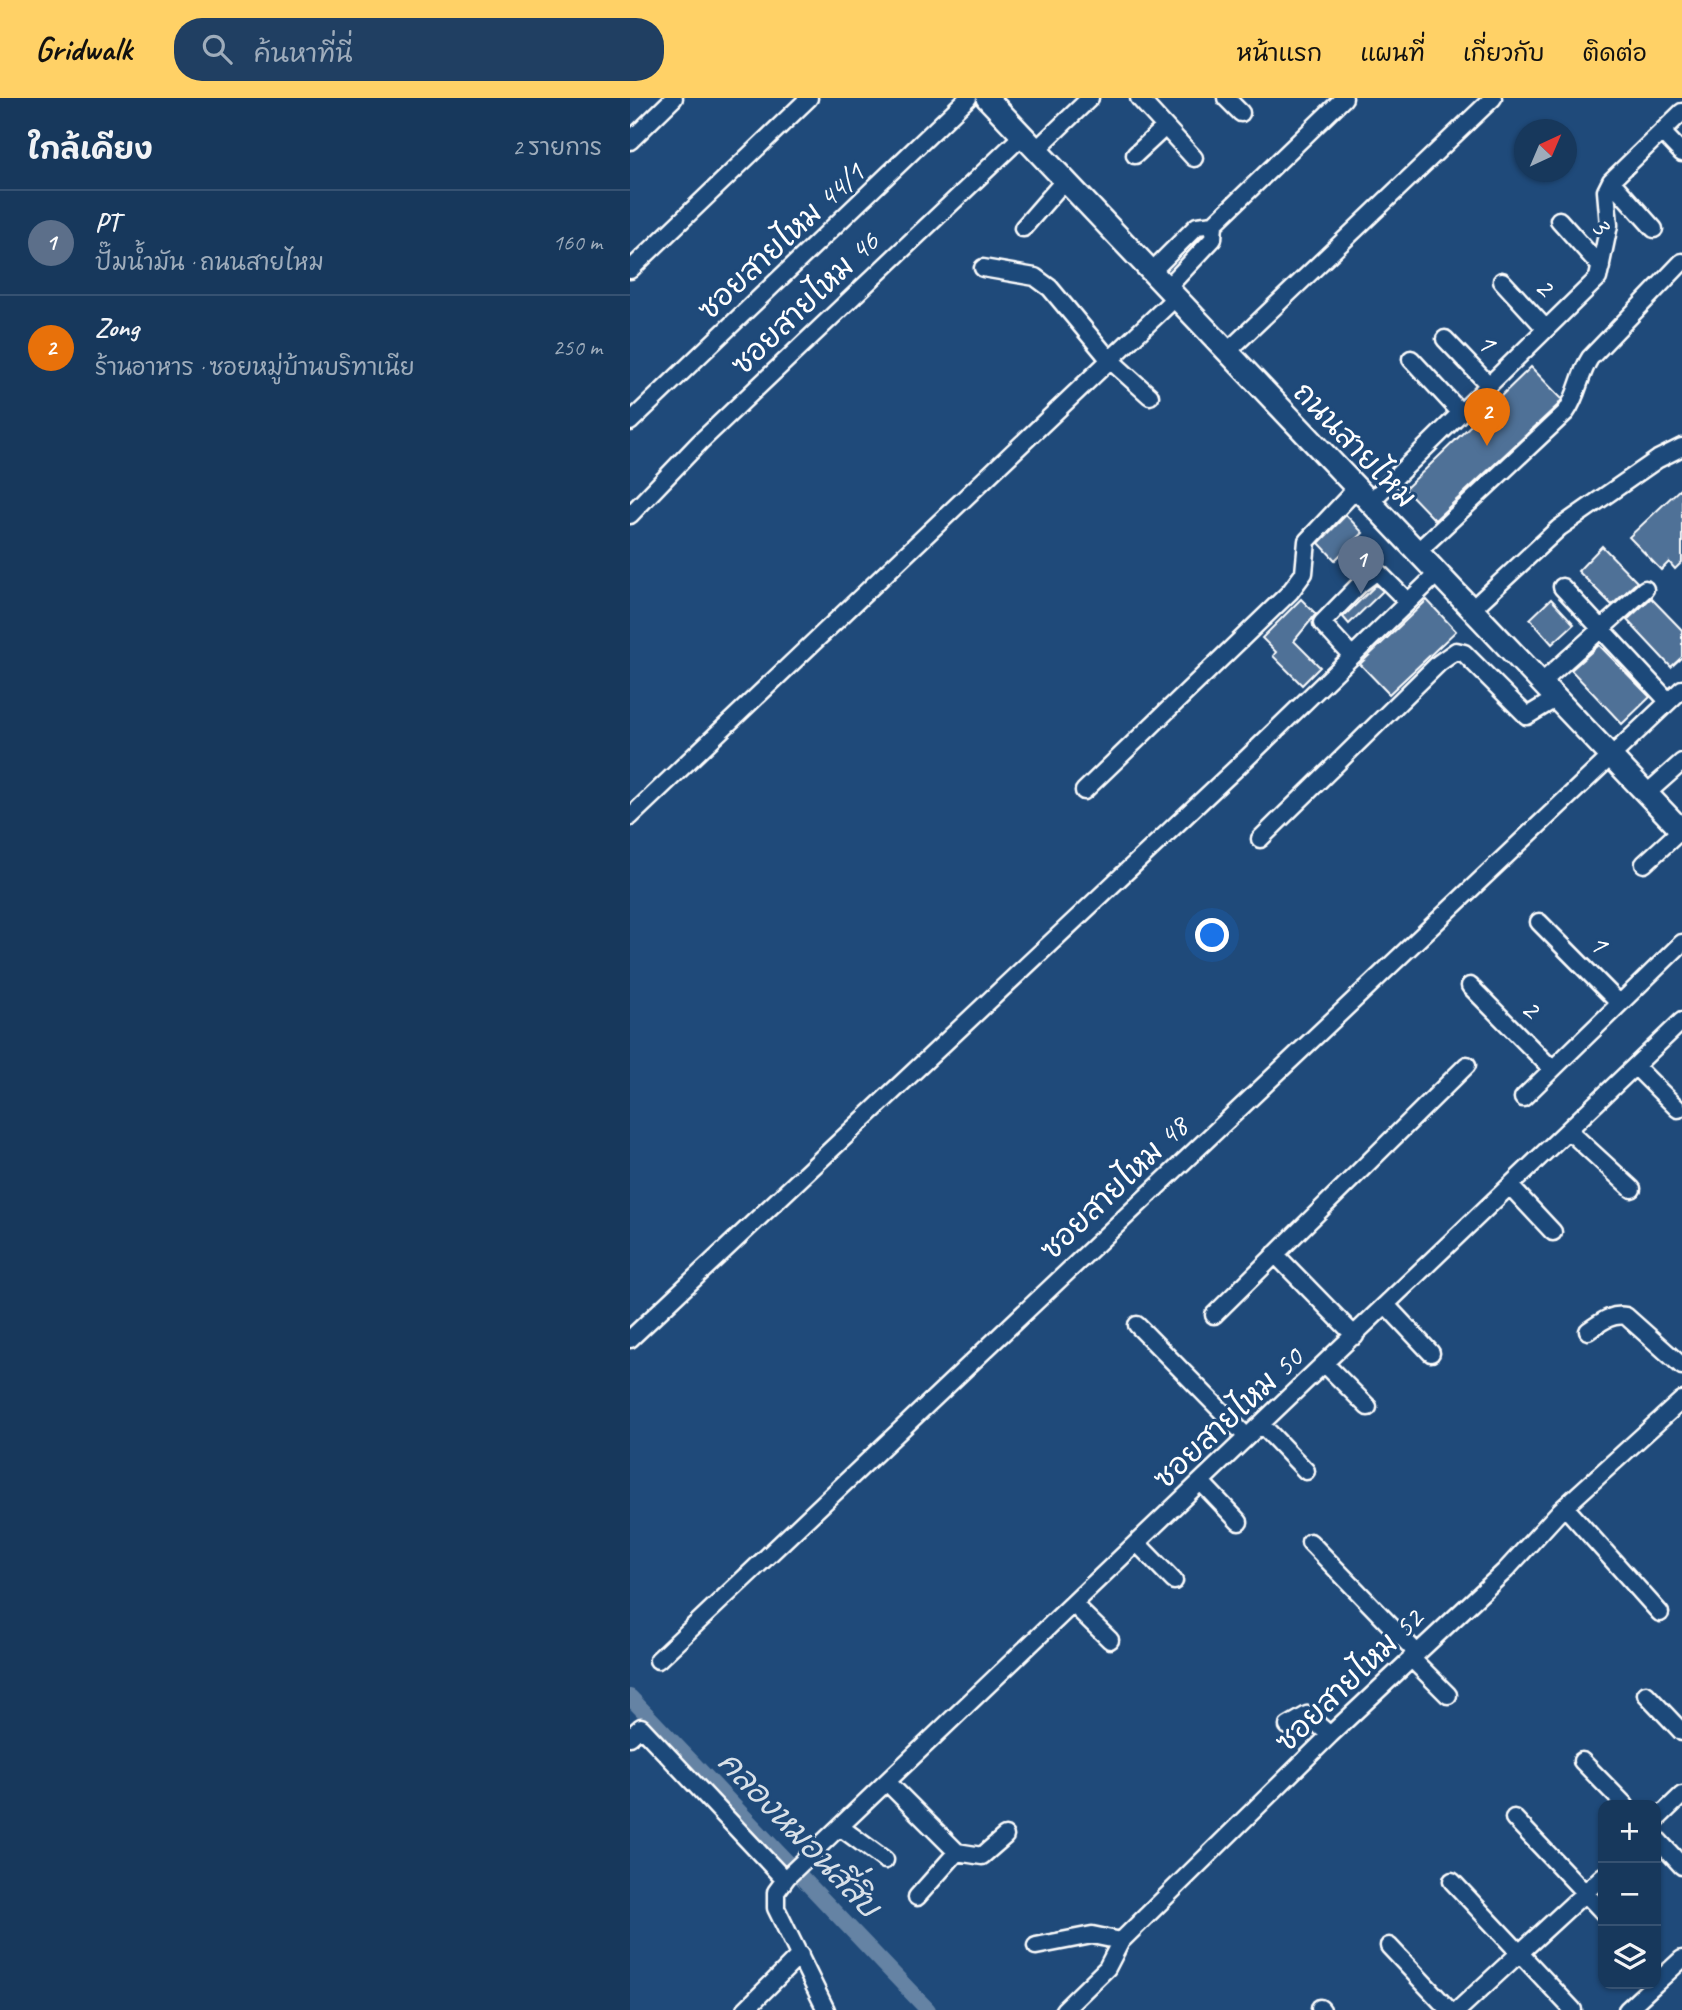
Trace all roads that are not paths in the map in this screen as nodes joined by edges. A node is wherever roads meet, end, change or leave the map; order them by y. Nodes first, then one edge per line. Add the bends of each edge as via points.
1 (674, 98) edge
2 (808, 98) edge
3 (968, 98) edge
4 (987, 98) edge
5 (1090, 98) edge
6 (1139, 98) edge
7 (1226, 98) edge
8 (1344, 98) edge
9 (1493, 98) edge
10 (1682, 112) edge
11 (1241, 113) dead end
12 (1165, 127) junction
13 (1662, 132) junction
14 (630, 141) edge
15 (1029, 143) junction
16 (1682, 153) edge
17 (1135, 155) dead end
18 (1194, 158) dead end
19 (1064, 181) junction
20 (1611, 181) junction
21 (1559, 220) dead end
22 (1214, 224) junction
23 (1023, 228) dead end
24 (1654, 229) dead end
25 (1682, 262) edge
26 (1601, 267) junction
27 (983, 268) dead end
28 (630, 270) edge
29 (1151, 272) junction
30 (1502, 281) dead end
31 (1170, 293) junction
32 (1546, 329) junction
33 (1445, 339) dead end
34 (1227, 352) junction
35 (1109, 359) junction
36 (1411, 359) dead end
37 (1489, 385) junction
38 (1150, 396) dead end
39 (1461, 413) junction
40 (630, 422) edge
41 (1682, 447) edge
42 (1363, 496) junction
43 (630, 514) edge
44 (1417, 552) junction
45 (1437, 574) junction
46 (1562, 587) dead end
47 (1645, 589) dead end
48 (1408, 602) junction
49 (1471, 610) junction
50 (1601, 628) junction
51 (1352, 656) junction
52 (1682, 689) edge
53 (1547, 692) junction
54 (1668, 702) junction
55 (1609, 756) junction
56 (1682, 762) edge
57 (1084, 791) dead end
58 (1646, 794) junction
59 (630, 817) edge
60 (1678, 822) edge
61 (1260, 839) dead end
62 (1644, 864) dead end
63 (1539, 922) dead end
64 (1682, 943) edge
65 (1470, 986) dead end
66 (1619, 1003) junction
67 (1682, 1021) edge
68 (1468, 1065) dead end
69 (1635, 1066) junction
70 (1552, 1069) junction
71 (1523, 1098) dead end
72 (1678, 1109) dead end
73 (1569, 1131) junction
74 (1510, 1186) junction
75 (1632, 1189) dead end
76 (1553, 1232) dead end
77 (1275, 1254) junction
78 (1387, 1306) junction
79 (1214, 1315) dead end
80 (1137, 1325) dead end
81 (1588, 1331) dead end
82 (1356, 1336) junction
83 (630, 1339) edge
84 (1431, 1353) dead end
85 (1326, 1365) junction
86 (1682, 1366) edge
87 (1682, 1400) edge
88 (1367, 1407) dead end
89 (1261, 1424) junction
90 (1247, 1437) junction
91 (1306, 1471) dead end
92 (1201, 1482) junction
93 (1564, 1507) junction
94 (1239, 1522) dead end
95 (1310, 1542) dead end
96 (1137, 1544) junction
97 (1174, 1581) dead end
98 (1073, 1604) junction
99 (1660, 1613) dead end
100 (1110, 1640) dead end
101 (1414, 1656) junction
102 (658, 1660) dead end
103 (1646, 1694) dead end
104 (1448, 1695) dead end
105 (1288, 1726) dead end
106 (1682, 1732) edge
107 (1330, 1735) junction
108 (630, 1737) edge
109 (1582, 1761) dead end
110 (887, 1782) junction
111 (1682, 1795) edge
112 (1620, 1800) edge
113 (1661, 1815) edge
114 (1514, 1818) dead end
115 (840, 1826) junction
116 (1005, 1836) dead end
117 (1661, 1843) edge
118 (957, 1852) junction
119 (885, 1860) dead end
120 (1682, 1866) edge
121 (786, 1879) junction
122 (1452, 1881) dead end
123 (1598, 1881) edge
124 (1585, 1893) junction
125 (917, 1897) dead end
126 (1598, 1907) edge
127 (1121, 1941) junction
128 (1036, 1946) dead end
129 (1389, 1946) dead end
130 (1519, 1953) junction
131 (800, 1955) junction
132 (1682, 1959) edge
133 (1661, 1975) edge
134 (1647, 1989) edge
135 (745, 2010) edge
136 (826, 2010) edge
137 (1064, 2010) edge
138 (1449, 2010) edge
139 (1458, 2010) edge
140 (1573, 2010) edge
141 (1627, 2010) edge

1 - 14 street
2 - 28 street
3 - 40 street, ซอยสายไหม 44/1
4 - 15 main road, ถนนสายไหม
5 - 15 street, ซอยสายไหม 46
6 - 12 street
7 - 11 street
8 - 22 street
9 - 34 street
10 - 13 street
12 - 17 street
12 - 18 street
13 - 16 street
13 - 20 street
15 - 19 main road, ถนนสายไหม
15 - 43 street, ซอยสายไหม 46 via 700,442
19 - 23 street
19 - 29 main road, ถนนสายไหม
20 - 24 street
20 - 26 street via 1605,191 1609,225
21 - 26 street, 3
22 - 29 street via 1198,226
22 - 31 street via 1213,239
25 - 44 street via 1590,358 1566,412
26 - 32 street via 1598,278
27 - 35 street via 1035,277 1050,288
29 - 31 main road, ถนนสายไหม
30 - 32 street, 2
31 - 34 main road, ถนนสายไหม
31 - 35 street
32 - 37 street
33 - 37 street, 1
34 - 42 main road, ถนนสายไหม
35 - 38 street
35 - 59 street
36 - 39 street
37 - 39 street
39 - 42 street
41 - 49 street via 1559,528
42 - 44 main road, ถนนสายไหม
42 - 57 street via 1307,541 1304,573 1290,592
44 - 45 main road, ถนนสายไหม
45 - 48 street
45 - 49 main road, ถนนสายไหม
46 - 50 street
47 - 50 street
48 - 51 street
48 - 51 street via 1377,571 1361,583 1322,623
49 - 53 main road, ถนนสายไหม
50 - 53 street
50 - 54 street
51 - 83 street
52 - 54 street, ซอยสายไหม 48
53 - 55 main road, ถนนสายไหม
53 - 61 street via 1527,716 1464,653 1456,651
54 - 55 street, ซอยสายไหม 48
55 - 58 main road, ถนนสายไหม
55 - 102 street, ซอยสายไหม 48
56 - 58 street
58 - 60 main road, ถนนสายไหม
60 - 62 street
63 - 66 street, 1
64 - 66 street
65 - 70 street, 2
66 - 70 street
67 - 69 street, ซอยสายไหม 50
68 - 77 street
69 - 72 street
69 - 73 street, ซอยสายไหม 50
70 - 71 street
73 - 74 street, ซอยสายไหม 50
73 - 75 street
74 - 76 street
74 - 78 street, ซอยสายไหม 50
77 - 79 street
77 - 82 street
78 - 82 street, ซอยสายไหม 50
78 - 84 street
80 - 90 street
81 - 86 street via 1618,1314 1626,1316
82 - 85 street, ซอยสายไหม 50
85 - 88 street
85 - 89 street, ซอยสายไหม 50
87 - 93 street, ซอยสายไหม 52
89 - 90 street, ซอยสายไหม 50
89 - 91 street
90 - 92 street, ซอยสายไหม 50
92 - 94 street
92 - 96 street, ซอยสายไหม 50
93 - 99 street
93 - 101 street, ซอยสายไหม 52 via 1506,1570
95 - 101 street
96 - 97 street
96 - 98 street, ซอยสายไหม 50
98 - 100 street
98 - 110 street, ซอยสายไหม 50
101 - 104 street
101 - 107 street, ซอยสายไหม 52
103 - 106 street
105 - 107 street via 1307,1715
107 - 127 street, ซอยสายไหม 52
108 - 121 street via 641,1727
109 - 112 street
110 - 115 street, ซอยสายไหม 50
110 - 118 street
111 - 113 street
114 - 124 street
115 - 119 street
115 - 121 street, ซอยสายไหม 50
116 - 118 street via 982,1856
117 - 120 street
118 - 125 street
121 - 131 street via 774,1900
122 - 130 street
123 - 124 street
124 - 126 street
124 - 130 street
127 - 128 street via 1092,1935
127 - 137 street, ซอยสายไหม 52 via 1107,1968
129 - 138 street
130 - 139 street
130 - 140 street
131 - 135 street
131 - 136 street
132 - 133 street
134 - 141 street

